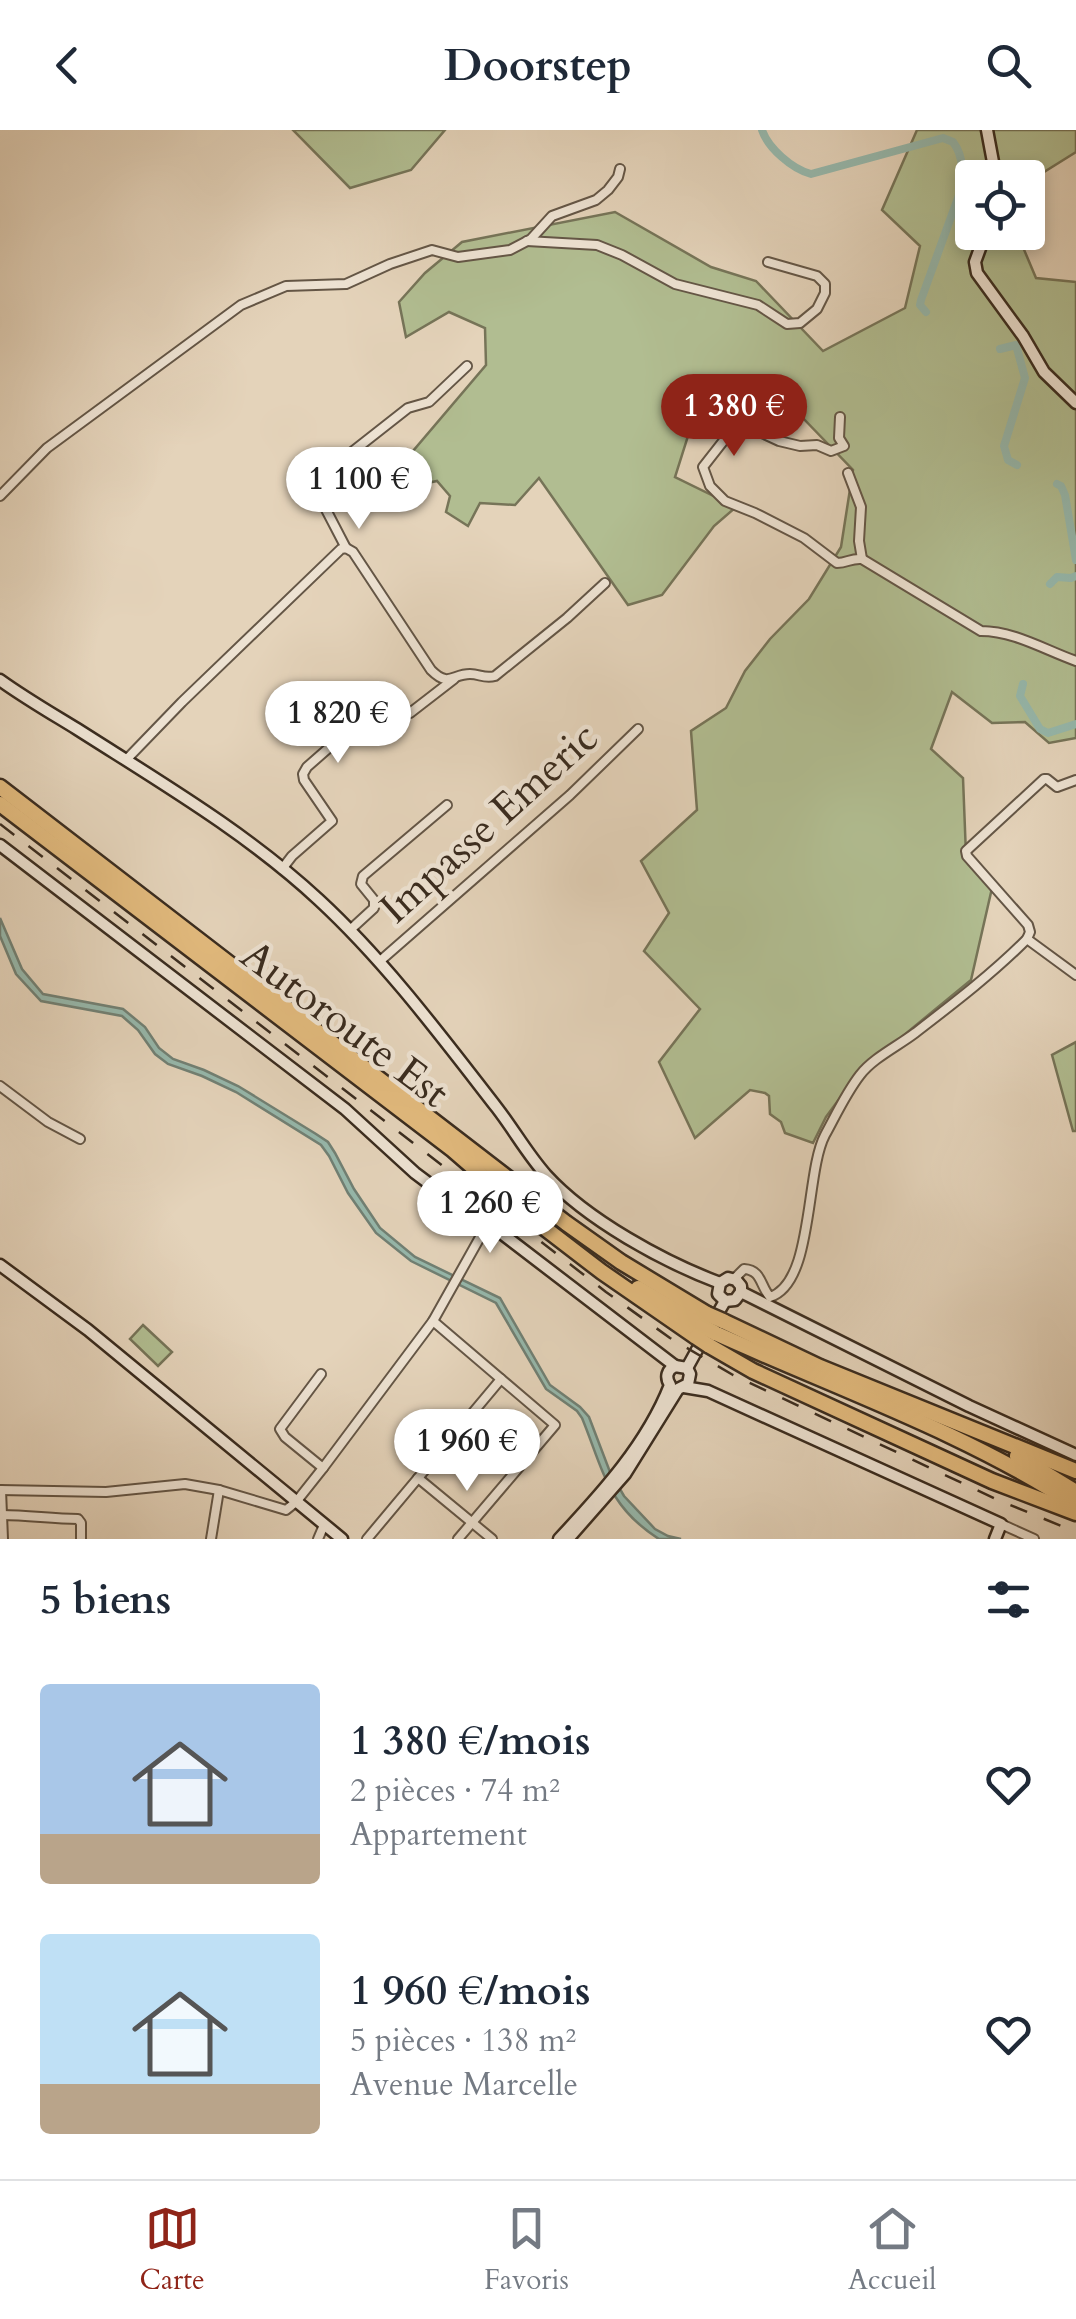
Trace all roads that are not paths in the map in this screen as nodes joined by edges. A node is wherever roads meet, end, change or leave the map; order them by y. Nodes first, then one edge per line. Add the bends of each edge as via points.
1 (987, 130) edge
2 (993, 160) edge
3 (620, 169) dead end
4 (527, 241) junction
5 (980, 250) edge
6 (768, 262) dead end
7 (467, 366) dead end
8 (1076, 403) edge
9 (840, 417) dead end
10 (848, 473) dead end
11 (0, 496) edge
12 (346, 548) junction
13 (862, 559) junction
14 (605, 582) dead end
15 (1076, 661) edge
16 (454, 679) junction
17 (0, 680) edge
18 (638, 729) dead end
19 (126, 760) junction
20 (1076, 780) edge
21 (0, 787) edge
22 (0, 804) edge
23 (447, 805) dead end
24 (0, 845) edge
25 (282, 869) junction
26 (350, 930) junction
27 (1027, 938) junction
28 (380, 961) junction
29 (1076, 975) edge
30 (0, 1086) edge
31 (80, 1139) dead end
32 (488, 1223) junction
33 (0, 1264) edge
34 (734, 1279) junction
35 (720, 1283) junction
36 (741, 1292) junction
37 (725, 1301) junction
38 (433, 1320) junction
39 (709, 1329) junction
40 (820, 1366) junction
41 (680, 1370) junction
42 (321, 1374) dead end
43 (501, 1378) junction
44 (677, 1387) junction
45 (708, 1390) junction
46 (1076, 1455) edge
47 (324, 1468) junction
48 (1076, 1471) edge
49 (418, 1478) junction
50 (0, 1490) edge
51 (219, 1490) junction
52 (604, 1495) junction
53 (1073, 1499) edge
54 (294, 1500) junction
55 (2, 1514) junction
56 (1076, 1514) edge
57 (472, 1523) junction
58 (1001, 1524) junction
59 (324, 1525) junction
60 (3, 1539) edge
61 (81, 1539) edge
62 (211, 1539) edge
63 (318, 1539) edge
64 (342, 1539) edge
65 (367, 1539) edge
66 (458, 1539) edge
67 (492, 1539) edge
68 (559, 1539) edge
69 (568, 1539) edge
70 (995, 1539) edge
71 (1034, 1539) edge

1 - 2 main road
3 - 4 street via 596,200 552,216
4 - 6 street via 597,245 675,284 800,323 817,309 825,284
4 - 11 street via 458,257 432,250 346,284 286,286 241,305 46,448
5 - 8 main road via 977,273 1044,372
7 - 12 street via 428,402 408,408 352,452 326,487 321,500
9 - 13 street via 844,446 800,446 732,430 703,467 725,501 804,538 837,563
10 - 13 street via 862,507
12 - 16 street via 431,670
12 - 19 street
13 - 15 street via 981,631 1010,634
14 - 16 street via 505,670 490,678
16 - 25 street via 410,713 356,724 308,767 304,780 332,821
17 - 19 main road
18 - 28 street, Impasse Emeric
19 - 25 main road
20 - 27 street via 1057,787 1044,779 966,851 1028,925
21 - 39 highway, Autoroute Est
22 - 39 highway, Autoroute Est via 602,1272
23 - 26 street via 363,876 374,908
24 - 32 main road via 345,1109 415,1173
25 - 26 main road
26 - 28 main road
27 - 29 street
27 - 34 street via 996,970 862,1073 819,1147 801,1258 787,1284 770,1297 752,1270
28 - 35 main road via 554,1183 614,1229
30 - 31 street
32 - 38 street
32 - 41 main road
33 - 54 main road
34 - 35 main road
34 - 36 main road
35 - 37 main road
36 - 37 main road
36 - 46 main road
37 - 41 main road
38 - 43 street
38 - 47 street
39 - 40 highway, Autoroute Est
39 - 53 highway via 968,1443
39 - 56 highway, Autoroute Est via 753,1371
40 - 48 highway, Autoroute Est
40 - 53 highway via 996,1445 1034,1465
41 - 44 main road via 667,1378
41 - 44 main road via 690,1380
41 - 45 main road
42 - 47 street via 280,1430
43 - 49 street
43 - 57 street via 555,1425
44 - 45 main road
44 - 52 main road
45 - 58 main road
47 - 54 street
49 - 57 street
49 - 65 street
50 - 51 street via 106,1492 185,1484
50 - 55 street
51 - 54 street via 286,1510
51 - 62 street
52 - 68 main road
52 - 69 main road
54 - 59 main road
55 - 60 street
55 - 61 street via 78,1519
57 - 66 street
57 - 67 street
58 - 70 main road
58 - 71 street
59 - 63 street
59 - 64 main road

